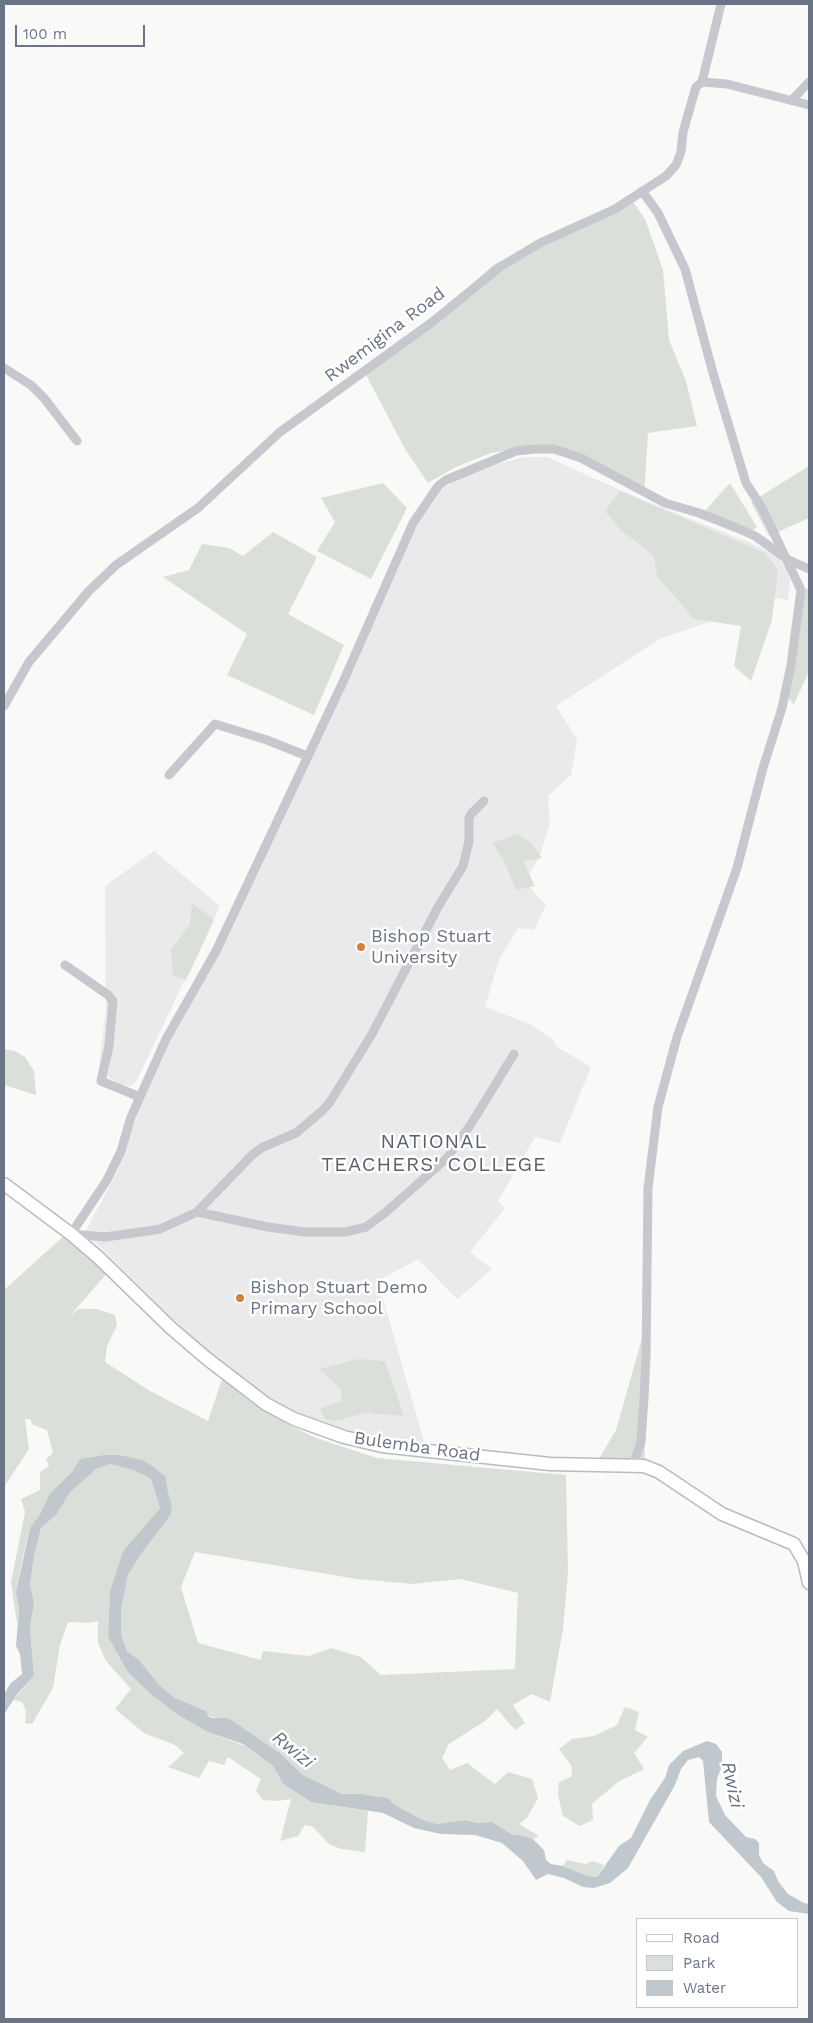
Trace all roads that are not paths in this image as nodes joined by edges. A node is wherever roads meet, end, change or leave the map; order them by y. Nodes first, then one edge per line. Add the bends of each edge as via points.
1 (721, 4) edge
2 (702, 82) junction
3 (809, 82) edge
4 (792, 100) junction
5 (809, 105) edge
6 (642, 191) junction
7 (4, 368) edge
8 (77, 441) dead end
9 (787, 560) junction
10 (809, 569) edge
11 (805, 588) edge
12 (4, 706) edge
13 (307, 756) junction
14 (169, 776) dead end
15 (484, 801) dead end
16 (66, 965) dead end
17 (514, 1054) dead end
18 (140, 1097) junction
19 (4, 1184) edge
20 (197, 1212) junction
21 (72, 1234) junction
22 (633, 1465) junction
23 (809, 1583) edge

1 - 2 street, Rwemigina Road
2 - 4 street via 727,84
2 - 6 street, Rwemigina Road via 693,95 676,165 666,176
3 - 4 street
4 - 5 street
6 - 9 street via 671,236 685,269 746,483
6 - 12 street, Rwemigina Road via 615,209 540,243 500,267 431,323 280,432 198,508 116,565 88,592 29,662
7 - 8 street via 38,391
9 - 10 street
9 - 11 street
9 - 13 street via 755,536 699,512 665,503 570,454 535,448 516,451 446,480 421,508
11 - 22 street via 782,708 737,868 677,1037 658,1107 648,1188 646,1358 641,1442
13 - 14 street via 214,724
13 - 18 street via 216,950 166,1039
15 - 20 street via 470,814 470,841 463,866 372,1034 330,1102 296,1133 253,1154
16 - 18 street via 112,1001 109,1046 101,1081
17 - 20 street via 472,1124 447,1158 366,1227 345,1232 305,1232
18 - 21 street via 107,1180
19 - 21 main road, Bulemba Road
20 - 21 street via 160,1229 105,1237
21 - 22 main road, Bulemba Road via 206,1358 266,1404 294,1419 344,1437 382,1446 550,1464
22 - 23 main road, Bulemba Road via 659,1472 734,1520 794,1544 804,1560

